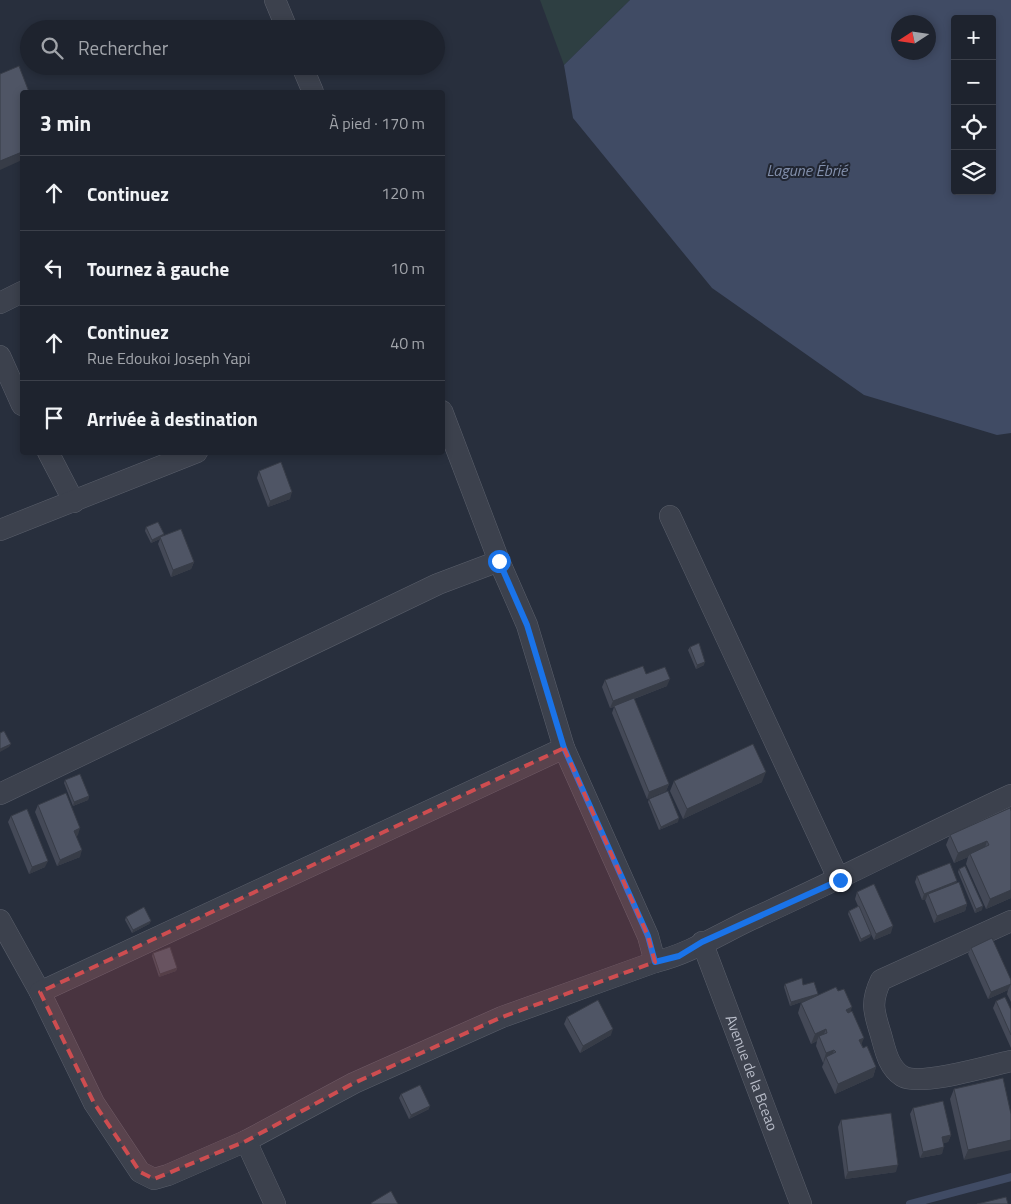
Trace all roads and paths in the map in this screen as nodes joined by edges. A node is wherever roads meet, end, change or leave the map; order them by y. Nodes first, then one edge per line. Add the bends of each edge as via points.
1 (275, 0) edge
2 (283, 20) edge
3 (306, 75) edge
4 (312, 90) edge
5 (20, 293) edge
6 (0, 302) edge
7 (0, 356) edge
8 (20, 401) edge
9 (445, 419) edge
10 (50, 455) edge
11 (190, 455) edge
12 (74, 502) junction
13 (670, 516) dead end
14 (0, 530) edge
15 (499, 561) junction
16 (564, 748) junction
17 (0, 794) edge
18 (1010, 797) edge
19 (840, 880) junction
20 (0, 920) edge
21 (1011, 921) edge
22 (702, 942) junction
23 (655, 962) junction
24 (40, 992) junction
25 (1011, 1061) edge
26 (246, 1140) junction
27 (275, 1204) edge
28 (801, 1204) edge

1 - 2 street
3 - 4 street
5 - 6 street
7 - 8 street
9 - 15 street
10 - 12 street
11 - 12 street
12 - 14 street
13 - 19 street
15 - 16 street via 527,625
15 - 17 street via 438,584
16 - 23 street via 648,936
16 - 24 street
18 - 19 street
19 - 22 street
20 - 24 street
21 - 25 street via 881,980 874,995 874,1011 889,1062 902,1076 921,1080
22 - 23 street via 679,956
22 - 28 street, Avenue de la Bceao
23 - 26 street via 502,1017 354,1083
24 - 26 street via 94,1103 140,1172 154,1179 168,1175
26 - 27 street

